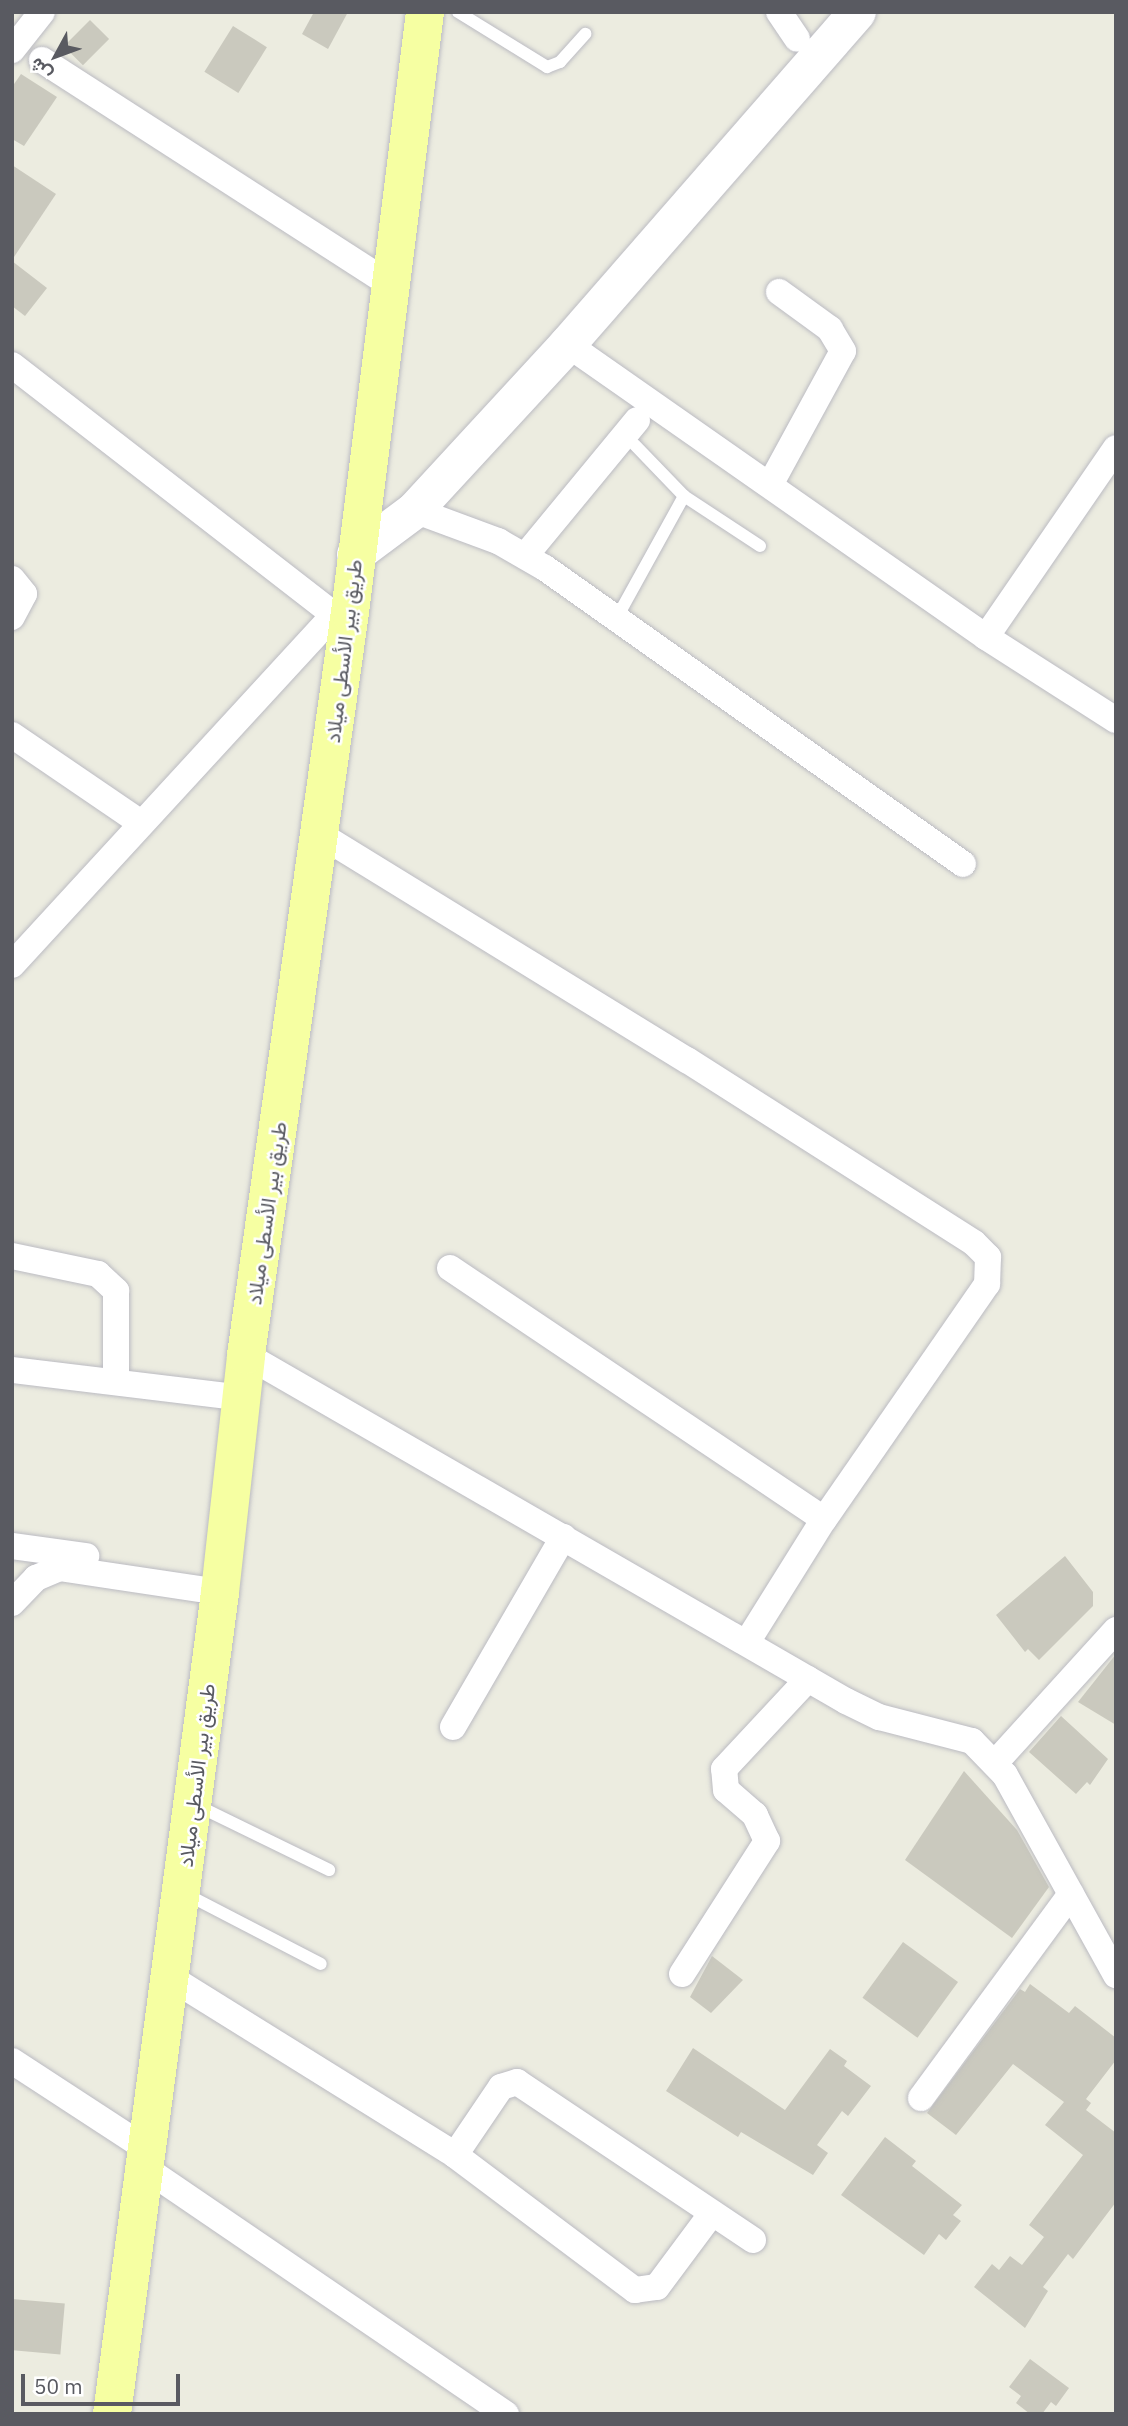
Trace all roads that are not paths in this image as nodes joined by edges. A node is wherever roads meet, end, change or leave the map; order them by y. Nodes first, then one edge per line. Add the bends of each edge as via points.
1 (42, 12) edge
2 (425, 12) edge
3 (458, 12) edge
4 (779, 12) edge
5 (857, 12) edge
6 (585, 34) dead end
7 (797, 39) dead end
8 (12, 50) edge
9 (42, 60) dead end
10 (389, 284) junction
11 (779, 292) dead end
12 (567, 344) junction
13 (12, 365) edge
14 (636, 433) joint
15 (1116, 449) edge
16 (771, 483) junction
17 (684, 496) junction
18 (414, 510) junction
19 (760, 546) dead end
20 (355, 555) junction
21 (525, 556) junction
22 (12, 579) edge
23 (342, 614) junction
24 (12, 617) edge
25 (614, 621) junction
26 (986, 637) junction
27 (1116, 720) edge
28 (12, 735) edge
29 (141, 823) junction
30 (319, 834) junction
31 (963, 864) dead end
32 (12, 965) edge
33 (12, 1256) edge
34 (450, 1268) dead end
35 (246, 1355) junction
36 (12, 1370) edge
37 (116, 1382) junction
38 (242, 1398) junction
39 (824, 1519) junction
40 (563, 1536) junction
41 (12, 1546) edge
42 (161, 1582) junction
43 (220, 1592) junction
44 (12, 1603) edge
45 (1116, 1630) edge
46 (747, 1642) junction
47 (808, 1679) junction
48 (453, 1727) dead end
49 (995, 1763) junction
50 (193, 1803) junction
51 (329, 1870) dead end
52 (181, 1892) junction
53 (1071, 1894) junction
54 (321, 1964) dead end
55 (682, 1974) dead end
56 (1116, 1975) edge
57 (170, 1978) junction
58 (12, 2061) edge
59 (921, 2098) dead end
60 (455, 2155) junction
61 (146, 2159) junction
62 (712, 2213) junction
63 (753, 2240) dead end
64 (112, 2414) edge
65 (506, 2414) edge

1 - 8 street
2 - 10 main road, طريق بير الأسطى ميلاد
3 - 6 lane via 547,66 560,62
4 - 7 street
5 - 12 main road
9 - 10 street
10 - 20 main road, طريق بير الأسطى ميلاد
11 - 16 street via 830,329 843,351
12 - 16 street
12 - 18 main road
13 - 23 street
14 - 17 lane
14 - 21 street
15 - 26 street
16 - 26 street
17 - 19 lane
17 - 25 lane
18 - 20 main road
18 - 21 street
20 - 23 main road, طريق بير الأسطى ميلاد
21 - 25 street
22 - 24 street via 24,594
23 - 29 street
23 - 30 main road, طريق بير الأسطى ميلاد
25 - 31 street
26 - 27 street
28 - 29 street
29 - 32 street
30 - 35 main road, طريق بير الأسطى ميلاد
30 - 39 street via 710,1074 974,1243 988,1257 987,1284
33 - 37 street via 99,1274 116,1291
34 - 39 street
35 - 38 main road, طريق بير الأسطى ميلاد
35 - 40 street
36 - 37 street
37 - 38 street
38 - 43 main road, طريق بير الأسطى ميلاد
39 - 46 street
40 - 46 street
40 - 48 street
41 - 42 street via 123,1561 149,1570
42 - 43 street
42 - 44 street via 59,1568 36,1578
43 - 50 main road, طريق بير الأسطى ميلاد
45 - 49 street
46 - 47 street
47 - 49 street via 878,1717 972,1741
47 - 55 street via 724,1769 726,1790 755,1815 767,1841
49 - 53 street
50 - 51 lane
50 - 52 main road, طريق بير الأسطى ميلاد
52 - 54 lane
52 - 57 main road, طريق بير الأسطى ميلاد
53 - 56 street
53 - 59 street
57 - 60 street
57 - 61 main road, طريق بير الأسطى ميلاد
58 - 61 street
60 - 62 street via 501,2087 517,2082
60 - 62 street via 635,2290 657,2287
61 - 64 main road, طريق بير الأسطى ميلاد
61 - 65 street
62 - 63 street

